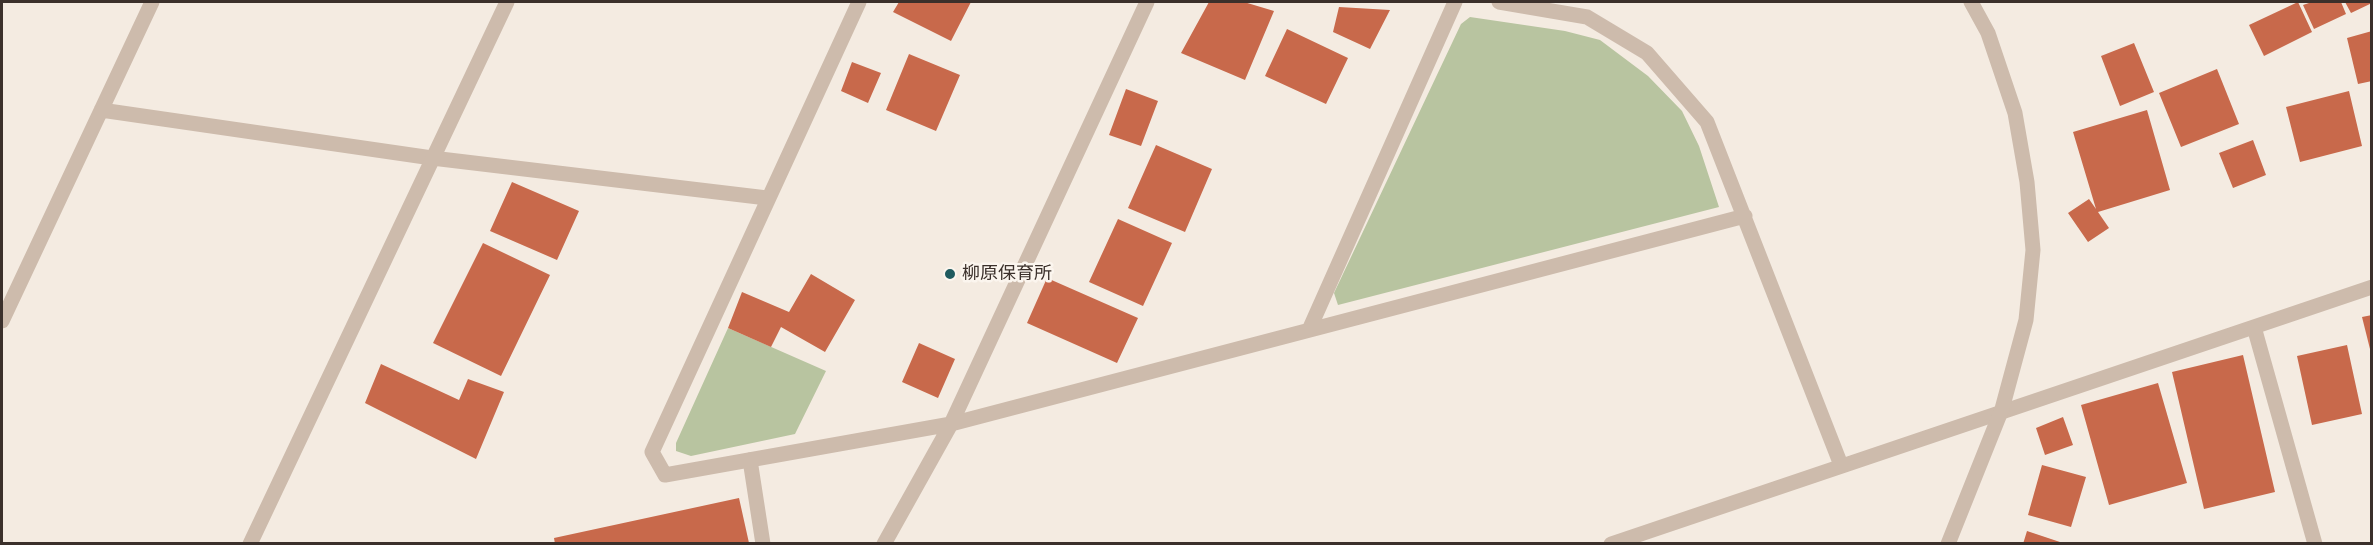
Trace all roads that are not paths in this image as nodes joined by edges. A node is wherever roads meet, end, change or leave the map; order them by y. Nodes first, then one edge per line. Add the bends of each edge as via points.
1 (152, 2) edge
2 (507, 2) edge
3 (859, 2) edge
4 (1147, 2) edge
5 (1455, 2) edge
6 (1499, 2) edge
7 (1971, 2) edge
8 (101, 110) junction
9 (432, 158) junction
10 (766, 198) junction
11 (1745, 216) junction
12 (2372, 287) edge
13 (2, 321) edge
14 (2254, 327) junction
15 (1308, 330) junction
16 (2002, 409) junction
17 (951, 424) junction
18 (750, 460) junction
19 (1840, 465) junction
20 (250, 543) edge
21 (763, 543) edge
22 (884, 543) edge
23 (1611, 543) edge
24 (1948, 543) edge
25 (2315, 543) edge

1 - 8 street
2 - 9 street
3 - 10 street
4 - 17 street
5 - 15 street
6 - 11 street via 1587,17 1647,53 1707,122
7 - 16 street via 1988,33 2015,113 2033,250 2026,320
8 - 9 street
8 - 13 street
9 - 10 street
9 - 20 street
10 - 18 street via 652,452 665,475
11 - 15 street
11 - 19 street
12 - 14 street
14 - 16 street
14 - 25 street
15 - 17 street
16 - 19 street
16 - 24 street
17 - 18 street
17 - 22 street
18 - 21 street
19 - 23 street

